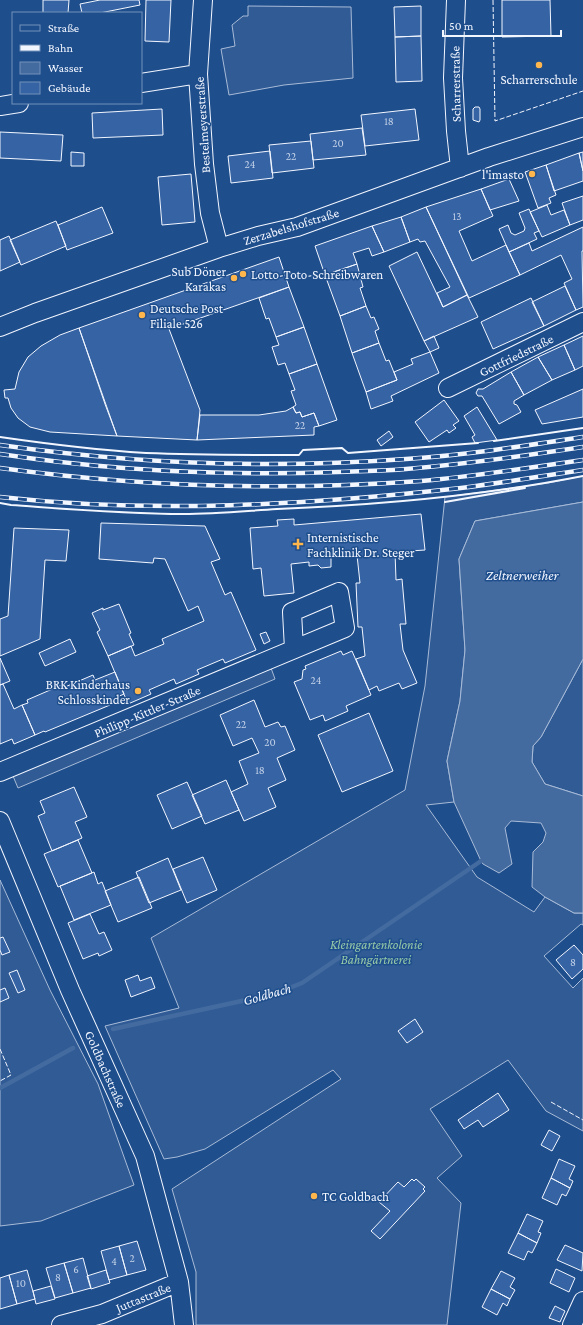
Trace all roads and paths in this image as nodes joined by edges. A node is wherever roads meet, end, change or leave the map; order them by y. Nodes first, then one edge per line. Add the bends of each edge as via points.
1 (203, 0) edge
2 (456, 0) edge
3 (198, 74) junction
4 (142, 83) edge
5 (13, 104) edge
6 (0, 106) edge
7 (583, 127) edge
8 (460, 168) junction
9 (219, 248) junction
10 (583, 322) edge
11 (0, 327) edge
12 (448, 388) dead end
13 (294, 649) dead end
14 (0, 772) edge
15 (0, 822) edge
16 (179, 1282) junction
17 (583, 1301) edge
18 (61, 1325) edge
19 (184, 1325) edge
20 (572, 1325) edge

1 - 3 street, Bestelmeyerstraße
2 - 8 street, Scharrerstraße via 453,78
3 - 4 street
3 - 9 street, Bestelmeyerstraße via 204,164 210,213
5 - 6 street
7 - 8 street, Zerzabelshofstraße
8 - 9 street, Zerzabelshofstraße via 297,227
9 - 11 street, Zerzabelshofstraße
10 - 12 street, Gottfriedstraße
13 - 14 street, Philipp-Kittler-Straße
15 - 16 street, Goldbachstraße via 70,990 145,1156
16 - 18 street, Juttastraße via 102,1314
16 - 19 street, Goldbachstraße
17 - 20 street

